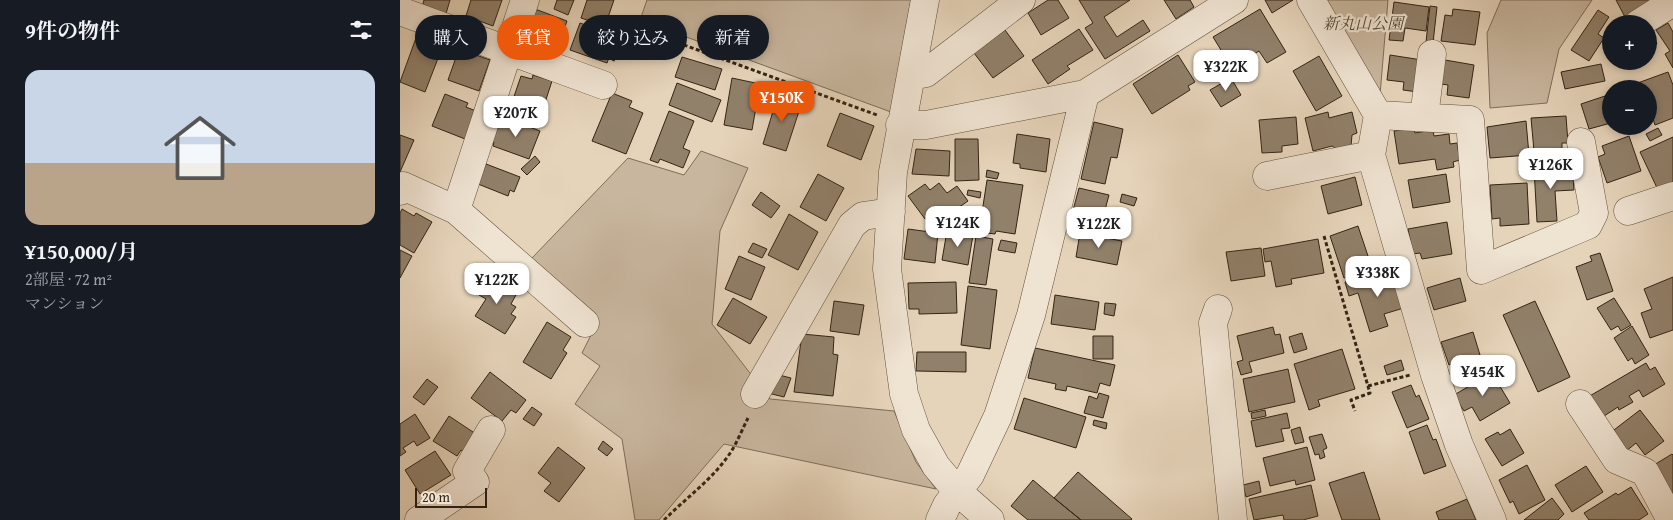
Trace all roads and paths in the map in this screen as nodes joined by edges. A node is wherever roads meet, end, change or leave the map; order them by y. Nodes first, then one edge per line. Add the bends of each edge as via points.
1 (525, 0) edge
2 (925, 0) edge
3 (1021, 0) edge
4 (1234, 0) edge
5 (1311, 0) edge
6 (1673, 2) edge
7 (400, 11) edge
8 (520, 15) edge
9 (1652, 15) edge
10 (497, 45) edge
11 (1432, 54) dead end
12 (505, 60) edge
13 (538, 60) edge
14 (911, 76) junction
15 (603, 85) joint
16 (1085, 94) junction
17 (1378, 115) junction
18 (1424, 117) junction
19 (891, 121) junction
20 (1581, 142) dead end
21 (1371, 155) junction
22 (1267, 176) dead end
23 (400, 191) edge
24 (1673, 196) edge
25 (456, 210) junction
26 (1628, 211) dead end
27 (891, 212) junction
28 (1324, 236) dead end
29 (1218, 310) dead end
30 (585, 323) dead end
31 (1415, 373) dead end
32 (1368, 386) junction
33 (756, 394) joint
34 (1580, 404) dead end
35 (1355, 411) dead end
36 (491, 430) dead end
37 (957, 491) junction
38 (400, 509) edge
39 (408, 520) edge
40 (419, 520) edge
41 (664, 520) edge
42 (940, 520) edge
43 (990, 520) edge
44 (1233, 520) edge
45 (1492, 520) edge
46 (1671, 520) edge

1 - 8 street
2 - 14 street
3 - 14 street via 926,73
4 - 16 street
5 - 17 street
6 - 9 street
7 - 10 street
11 - 18 street
12 - 25 street
13 - 15 street
14 - 19 street
15 - 19 path via 629,25
16 - 19 street via 926,125
16 - 37 street via 1028,324 987,444
17 - 18 street
17 - 21 street
18 - 20 street via 1470,120 1481,270 1588,225 1594,213
19 - 27 street
21 - 22 street
21 - 45 street via 1435,375 1459,446
23 - 25 street via 403,186
24 - 26 street
25 - 30 street
27 - 33 street via 863,216 852,225
27 - 37 street via 887,269 904,394 916,430 936,466
28 - 32 path
29 - 44 street via 1213,323
31 - 32 path
32 - 35 path via 1370,392 1351,400
33 - 41 path via 748,419 725,459
34 - 46 street via 1617,460 1645,472
36 - 40 street via 467,472 475,482
37 - 42 street
37 - 43 street
38 - 39 street

